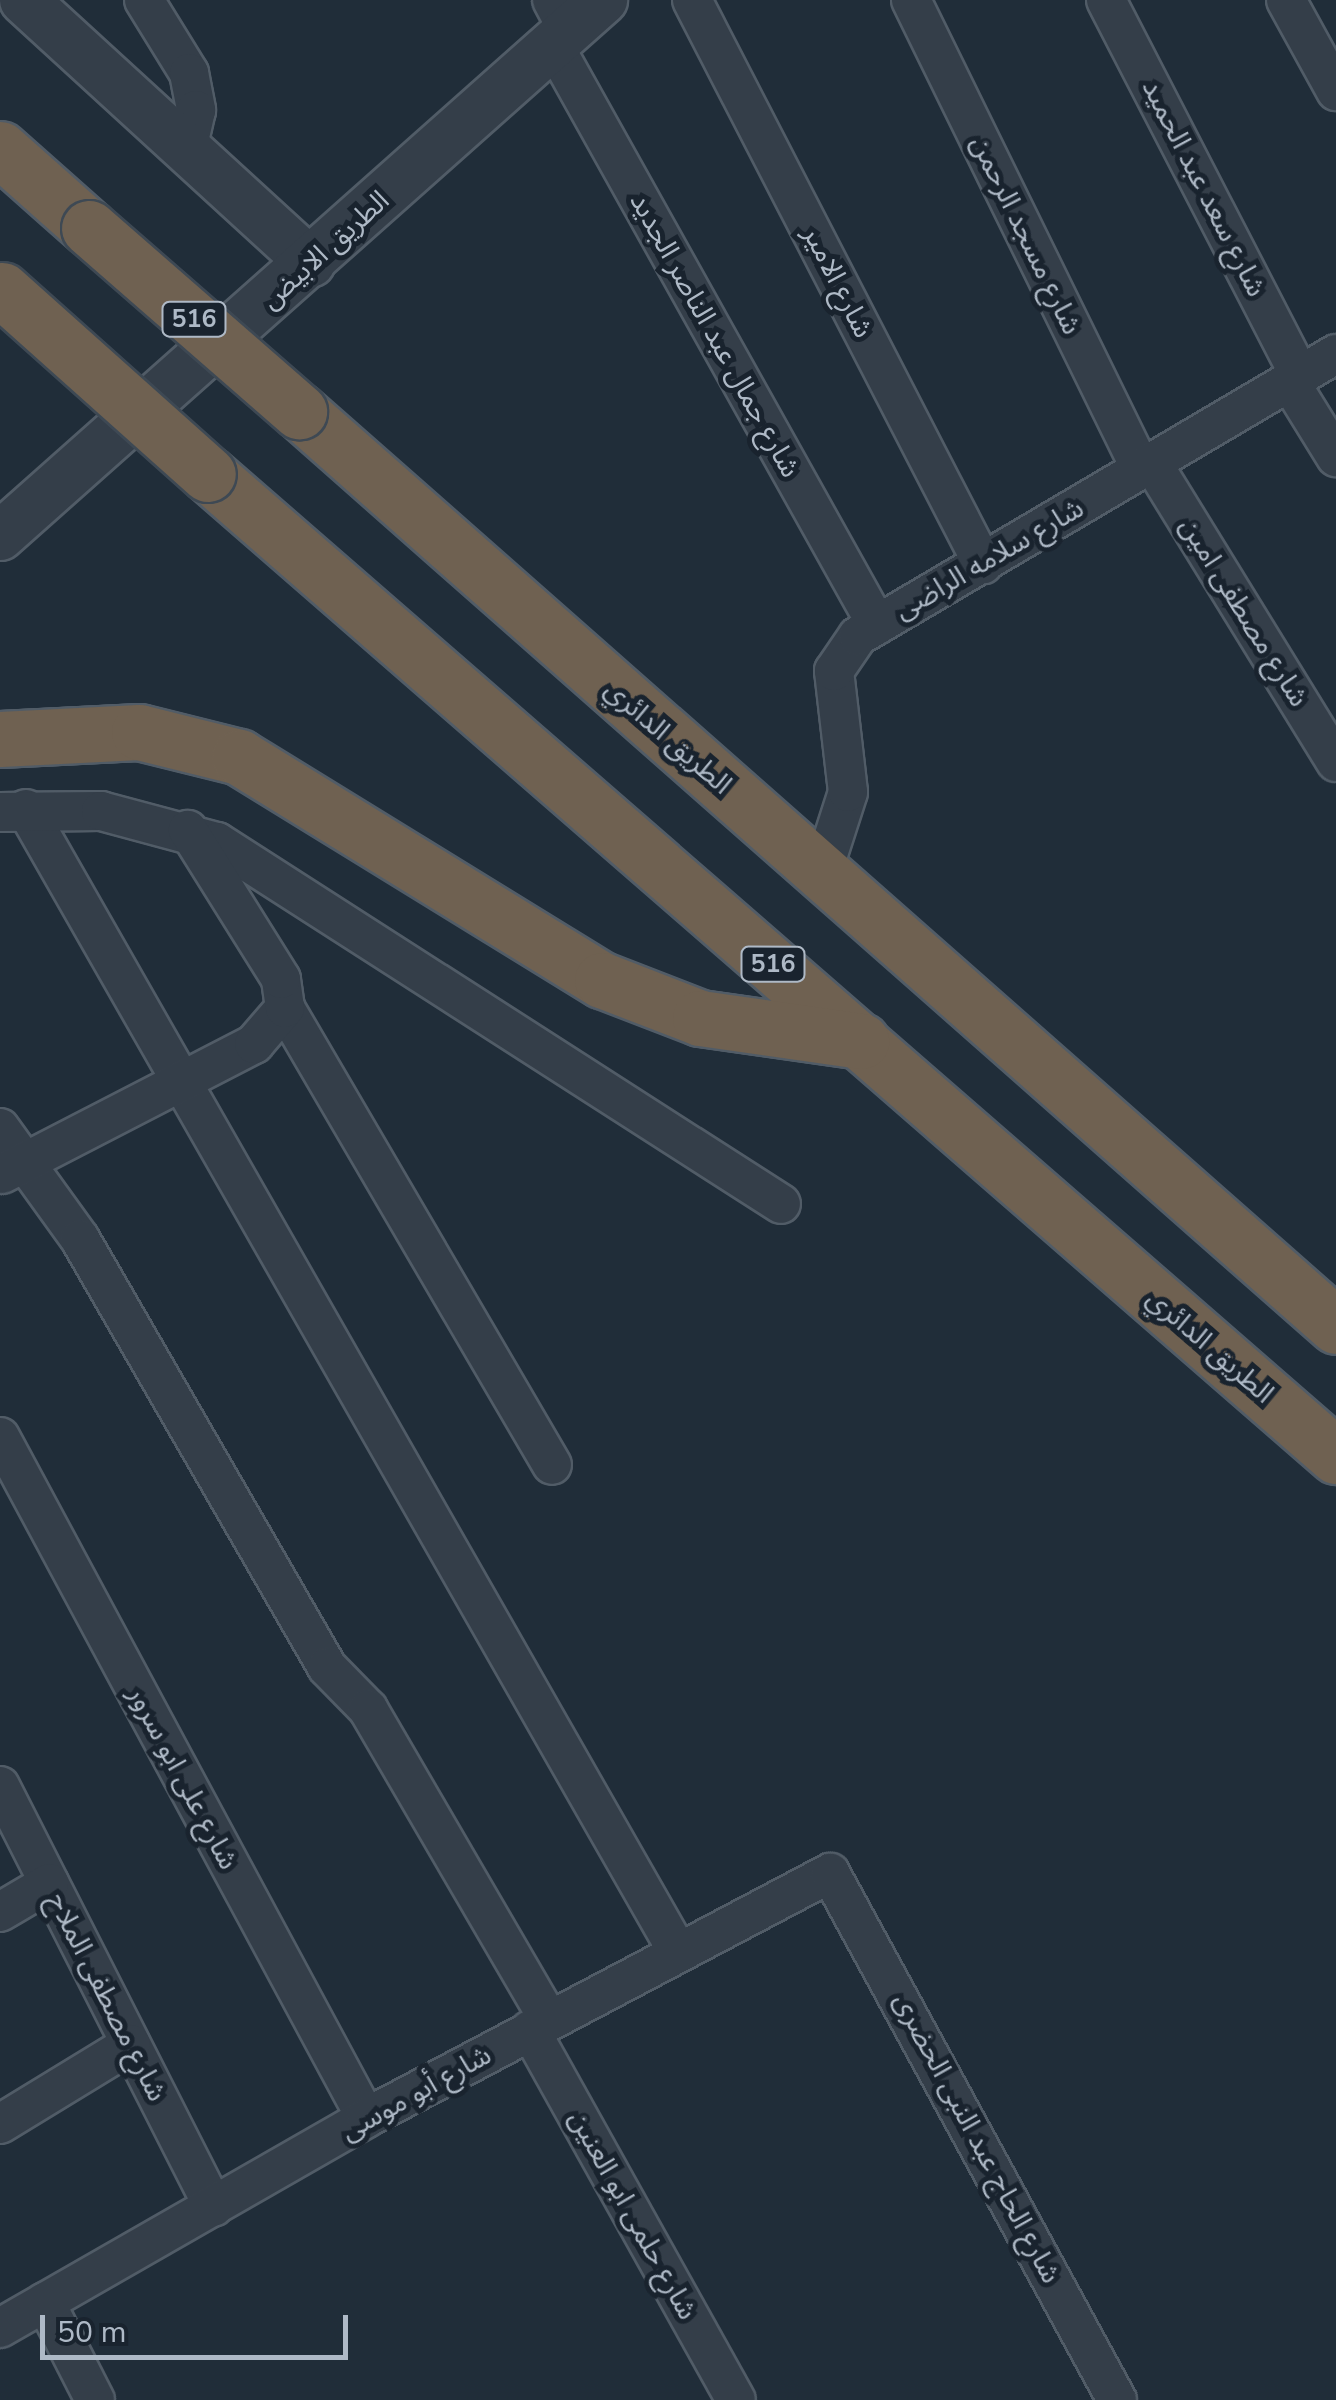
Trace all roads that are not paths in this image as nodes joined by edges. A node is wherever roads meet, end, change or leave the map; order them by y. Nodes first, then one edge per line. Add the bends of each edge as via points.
1 (24, 0) edge
2 (144, 0) edge
3 (603, 0) edge
4 (692, 0) edge
5 (910, 0) edge
6 (1106, 0) edge
7 (1286, 0) edge
8 (558, 26) edge
9 (1336, 91) edge
10 (0, 149) edge
11 (188, 150) junction
12 (311, 263) junction
13 (1, 290) edge
14 (1336, 354) edge
15 (1296, 380) junction
16 (1336, 457) edge
17 (1146, 466) junction
18 (0, 536) edge
19 (984, 564) junction
20 (877, 625) junction
21 (0, 739) edge
22 (1336, 762) edge
23 (13, 811) edge
24 (188, 830) junction
25 (822, 873) junction
26 (285, 1008) junction
27 (861, 1042) junction
28 (184, 1084) junction
29 (0, 1128) edge
30 (10, 1170) edge
31 (781, 1204) dead end
32 (1336, 1326) edge
33 (0, 1437) edge
34 (1336, 1456) edge
35 (552, 1465) dead end
36 (0, 1786) edge
37 (837, 1876) joint
38 (49, 1883) junction
39 (0, 1912) edge
40 (678, 1952) junction
41 (540, 2025) junction
42 (132, 2044) junction
43 (366, 2118) junction
44 (0, 2124) edge
45 (214, 2208) junction
46 (45, 2302) junction
47 (0, 2328) edge
48 (96, 2400) edge
49 (736, 2400) edge
50 (1117, 2400) edge

1 - 11 street
2 - 11 street via 189,73 196,110
3 - 8 street, الطريق الابيض
4 - 19 street, شارع الامير
5 - 17 street, شارع مسجد الرحمن
6 - 15 street, شارع سعد عبد الحميد
7 - 9 street
8 - 12 street, الطريق الابيض
8 - 20 street, شارع جمال عبد الناصر الجديد
10 - 25 highway, الطريق الدائري / 516, bridge
11 - 12 street
12 - 18 street, الطريق الابيض
13 - 27 highway, الطريق الدائري / 516, bridge
14 - 15 street, شارع سلامه الراضى
15 - 16 street, شارع سعد عبد الحميد
15 - 17 street, شارع سلامه الراضى
17 - 19 street, شارع سلامه الراضى
17 - 22 street, شارع مصطفى امين
19 - 20 street, شارع سلامه الراضى
20 - 25 street, شارع سلامه الراضى via 834,670 848,792
21 - 27 highway via 139,732 239,756 602,980 753,1030
23 - 24 street via 101,811
23 - 28 street
24 - 26 street via 281,979
24 - 31 street via 253,861
25 - 32 highway, الطريق الدائري / 516
26 - 28 street via 272,1030
26 - 35 street
27 - 34 highway, الطريق الدائري / 516
28 - 30 street
28 - 40 street
29 - 30 street, شارع حلمى ابو العنين
30 - 41 street, شارع حلمى ابو العنين via 52,1194 327,1666 368,1708
33 - 43 street, شارع على ابو سرور
36 - 38 street, شارع مصطفى الملاح
37 - 40 street, شارع أبو موسى via 822,1873
37 - 50 street, شارع الحاج عبد النبى الحضرى
38 - 39 street
38 - 42 street, شارع مصطفى الملاح
40 - 41 street, شارع أبو موسى
41 - 43 street, شارع أبو موسى
41 - 49 street, شارع حلمى ابو العنين
42 - 44 street
42 - 45 street, شارع مصطفى الملاح
43 - 45 street, شارع أبو موسى
45 - 46 street, شارع أبو موسى
46 - 47 street, شارع أبو موسى
46 - 48 street

